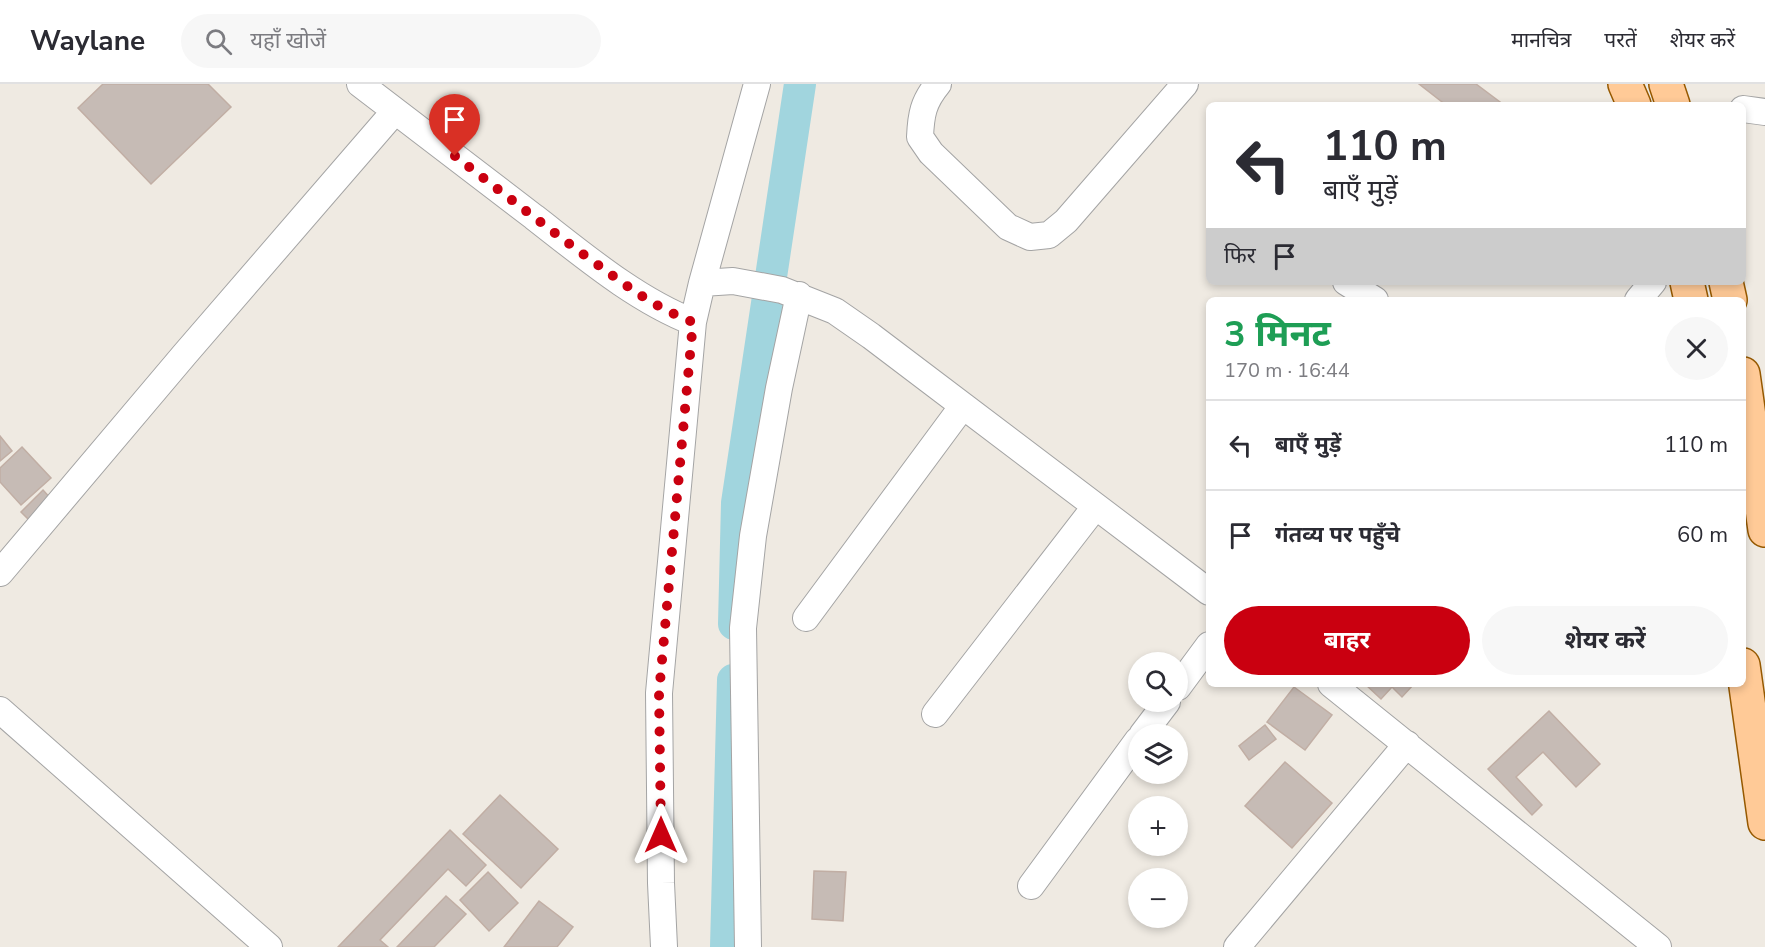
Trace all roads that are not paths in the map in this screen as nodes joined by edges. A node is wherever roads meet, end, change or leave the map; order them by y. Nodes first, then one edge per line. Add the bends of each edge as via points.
1 (360, 84) edge
2 (757, 84) edge
3 (938, 84) edge
4 (1185, 84) edge
5 (1625, 84) edge
6 (1666, 84) edge
7 (1633, 102) edge
8 (1672, 102) edge
9 (1746, 109) edge
10 (395, 111) junction
11 (1765, 112) edge
12 (702, 283) junction
13 (1351, 285) edge
14 (1650, 285) edge
15 (790, 292) junction
16 (1369, 297) edge
17 (1640, 297) edge
18 (693, 322) junction
19 (1746, 395) edge
20 (962, 407) junction
21 (1095, 507) junction
22 (1765, 530) edge
23 (0, 573) edge
24 (1206, 590) edge
25 (806, 618) dead end
26 (1206, 649) edge
27 (1188, 673) edge
28 (1335, 687) edge
29 (1746, 687) edge
30 (0, 710) edge
31 (1159, 712) edge
32 (935, 714) dead end
33 (1150, 724) edge
34 (1407, 744) junction
35 (1128, 754) edge
36 (1765, 823) edge
37 (1031, 886) dead end
38 (1655, 946) edge
39 (269, 947) edge
40 (664, 947) edge
41 (748, 947) edge
42 (1237, 947) edge

1 - 10 street
2 - 12 street
3 - 4 street via 928,96 920,137 931,153 1008,227 1030,237 1049,235 1066,221
5 - 7 main road
6 - 8 main road
9 - 11 street
10 - 18 street via 650,303
10 - 23 street
12 - 15 street via 733,281
12 - 18 street
13 - 16 street
14 - 17 street
15 - 20 street via 835,311
15 - 41 street via 743,628
18 - 40 street via 659,693
19 - 22 main road
20 - 21 street
20 - 25 street
21 - 24 street
21 - 32 street
26 - 27 street
28 - 34 street
29 - 36 main road
30 - 39 street
31 - 33 street
34 - 38 street
34 - 42 street
35 - 37 street

